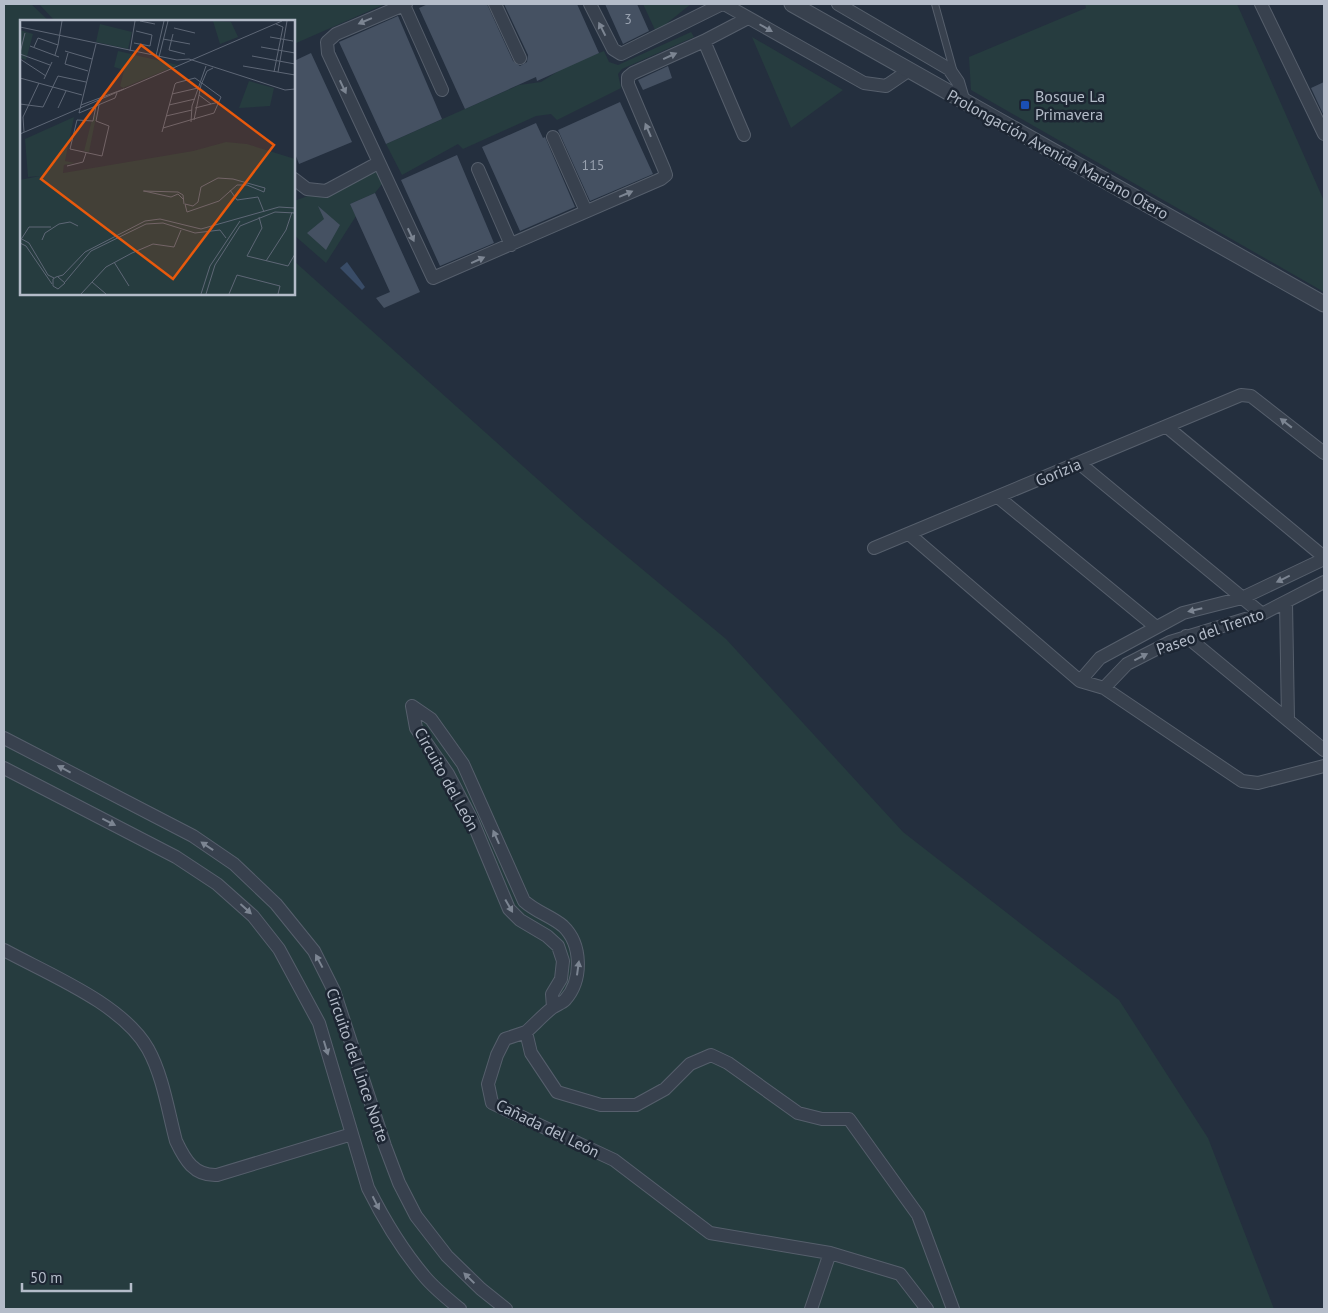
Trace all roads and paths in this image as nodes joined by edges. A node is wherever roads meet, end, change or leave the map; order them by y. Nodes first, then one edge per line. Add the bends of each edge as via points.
1 (405, 4) edge
2 (495, 4) edge
3 (590, 4) edge
4 (723, 4) edge
5 (792, 4) edge
6 (838, 4) edge
7 (935, 4) edge
8 (1261, 4) edge
9 (748, 18) junction
10 (704, 41) junction
11 (520, 58) dead end
12 (908, 71) junction
13 (954, 75) junction
14 (442, 90) dead end
15 (963, 99) junction
16 (744, 134) dead end
17 (1324, 134) edge
18 (553, 137) dead end
19 (378, 163) junction
20 (478, 169) dead end
21 (295, 180) edge
22 (586, 211) junction
23 (511, 245) junction
24 (1324, 304) edge
25 (1167, 428) junction
26 (1324, 453) edge
27 (1080, 463) junction
28 (998, 497) junction
29 (909, 534) junction
30 (874, 548) dead end
31 (1324, 558) edge
32 (1324, 582) edge
33 (1242, 598) junction
34 (1286, 602) junction
35 (1262, 614) junction
36 (1156, 627) junction
37 (1186, 636) junction
38 (1080, 681) junction
39 (1104, 688) junction
40 (1288, 720) junction
41 (4, 738) edge
42 (1324, 750) edge
43 (1324, 766) edge
44 (4, 768) edge
45 (4, 950) edge
46 (553, 1007) junction
47 (526, 1032) junction
48 (352, 1134) junction
49 (830, 1253) junction
50 (460, 1309) edge
51 (506, 1309) edge
52 (811, 1309) edge
53 (927, 1309) edge
54 (953, 1309) edge

1 - 14 street
1 -> 19 street via 336,34 327,42 328,53
2 - 11 street
4 -> 3 street via 621,54 613,49
4 - 9 street
5 - 12 street, Prolongación Avenida Mariano Otero
6 - 13 street via 949,69
7 - 13 lane
8 - 17 street
9 - 10 street
9 -> 12 street via 864,83 886,86
10 - 16 street
22 -> 10 street via 666,175 628,84 628,77
12 - 15 street, Prolongación Avenida Mariano Otero
13 - 15 street
15 - 24 street, Prolongación Avenida Mariano Otero
18 - 22 street
19 - 21 street via 326,191 307,189
19 -> 23 street via 433,278
20 - 23 street
22 - 23 street
26 -> 25 street, Gorizia via 1251,396 1241,395
25 - 27 street, Gorizia
25 - 31 street
27 - 28 street, Gorizia
27 - 33 street
28 - 29 street, Gorizia
28 - 36 street
29 - 30 street, Gorizia
29 - 38 street
31 -> 33 street, Paseo del Trento
32 - 34 street, Paseo del Trento
33 - 35 street
33 -> 36 street, Paseo del Trento via 1183,612
34 - 35 street, Paseo del Trento
34 - 40 street
35 - 37 street, Paseo del Trento
36 - 38 street, Paseo del Trento via 1100,658
39 -> 37 street, Paseo del Trento via 1127,664
37 - 40 street
38 - 39 street
39 - 43 street via 1242,781 1258,783
40 - 42 street
51 -> 41 street, Circuito del Lince Norte via 447,1256 416,1216 388,1155 334,991 314,951 276,904 234,864 193,836
44 -> 48 street, Circuito del Lince Norte via 176,857 217,884 253,916 279,949 319,1023
45 - 48 street via 107,1006 138,1035 153,1059 181,1152 188,1164 203,1174 217,1174
46 -> 46 street, Circuito del León via 565,1000 577,976 579,959 572,936 562,925 534,910 524,900 463,764 431,719 412,706 416,728 448,774 472,820 509,909 558,946 563,962 561,979 552,994
46 - 47 street, Circuito del León
47 - 49 street, Cañada del León via 505,1039 497,1055 488,1084 492,1103 614,1160 710,1233
47 - 54 street via 531,1053 557,1092 601,1105 636,1106 665,1089 690,1064 711,1055 728,1063 798,1113 822,1119 849,1120 918,1216
48 -> 50 street, Circuito del Lince Norte via 368,1188 394,1236 426,1279
49 - 52 street
49 - 53 street, Cañada del León via 900,1274

